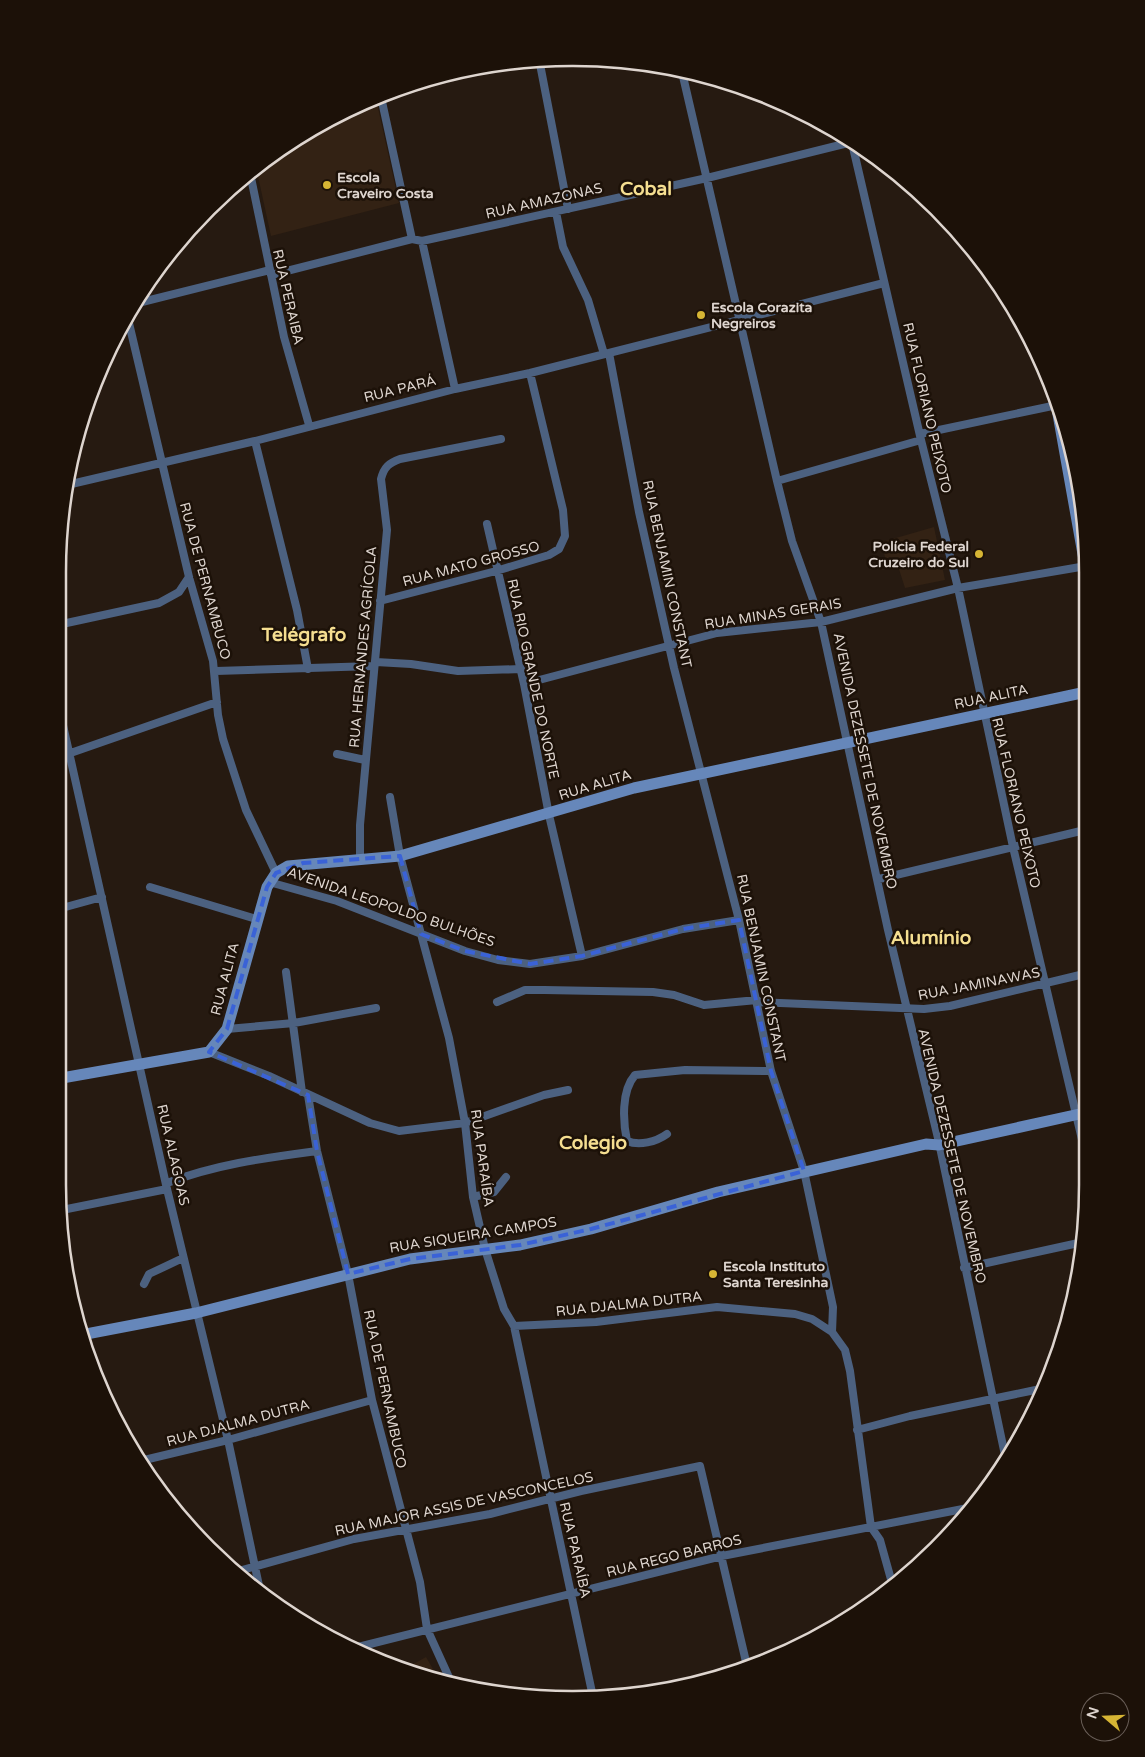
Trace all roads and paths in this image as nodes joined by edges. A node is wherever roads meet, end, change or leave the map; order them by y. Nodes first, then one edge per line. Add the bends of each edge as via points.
1 (541, 67) edge
2 (684, 79) edge
3 (382, 104) edge
4 (842, 144) edge
5 (854, 152) edge
6 (707, 178) junction
7 (252, 181) edge
8 (568, 208) junction
9 (556, 212) junction
10 (412, 239) junction
11 (422, 241) junction
12 (271, 272) junction
13 (884, 283) junction
14 (145, 301) edge
15 (740, 320) junction
16 (130, 327) edge
17 (606, 353) junction
18 (530, 373) junction
19 (455, 389) junction
20 (1050, 406) edge
21 (309, 425) junction
22 (920, 437) junction
23 (501, 439) dead end
24 (255, 441) junction
25 (162, 463) junction
26 (777, 481) junction
27 (75, 483) edge
28 (487, 524) dead end
29 (1079, 569) edge
30 (496, 572) junction
31 (189, 576) junction
32 (958, 588) junction
33 (380, 602) junction
34 (821, 622) junction
35 (66, 623) edge
36 (670, 646) junction
37 (374, 664) junction
38 (308, 669) junction
39 (520, 670) junction
40 (216, 671) junction
41 (524, 684) junction
42 (1079, 694) edge
43 (216, 702) junction
44 (983, 715) junction
45 (848, 743) junction
46 (66, 754) edge
47 (337, 754) dead end
48 (365, 760) junction
49 (702, 772) junction
50 (390, 797) dead end
51 (549, 814) junction
52 (1079, 832) edge
53 (1013, 848) junction
54 (400, 856) junction
55 (360, 859) junction
56 (273, 877) junction
57 (879, 879) junction
58 (150, 887) dead end
59 (102, 897) junction
60 (66, 907) edge
61 (256, 919) junction
62 (739, 920) junction
63 (421, 934) junction
64 (582, 956) junction
65 (286, 972) dead end
66 (1079, 975) edge
67 (1045, 984) junction
68 (758, 1001) junction
69 (497, 1002) dead end
70 (376, 1008) dead end
71 (908, 1010) junction
72 (294, 1023) junction
73 (227, 1029) junction
74 (208, 1052) junction
75 (139, 1064) junction
76 (771, 1072) junction
77 (66, 1077) edge
78 (568, 1090) dead end
79 (305, 1093) junction
80 (1079, 1106) edge
81 (1079, 1110) edge
82 (465, 1123) junction
83 (667, 1134) dead end
84 (938, 1141) junction
85 (317, 1151) junction
86 (804, 1170) junction
87 (506, 1177) dead end
88 (167, 1186) junction
89 (473, 1196) junction
90 (67, 1209) edge
91 (1075, 1244) edge
92 (485, 1249) junction
93 (184, 1258) junction
94 (964, 1268) junction
95 (348, 1274) junction
96 (144, 1284) dead end
97 (196, 1313) junction
98 (514, 1326) junction
99 (832, 1332) junction
100 (89, 1333) edge
101 (1035, 1390) edge
102 (992, 1398) junction
103 (372, 1400) junction
104 (857, 1430) junction
105 (228, 1440) junction
106 (1004, 1449) edge
107 (148, 1459) edge
108 (550, 1499) junction
109 (960, 1510) edge
110 (872, 1527) junction
111 (406, 1528) junction
112 (722, 1556) junction
113 (256, 1567) junction
114 (245, 1570) edge
115 (891, 1578) edge
116 (259, 1582) edge
117 (573, 1594) junction
118 (427, 1628) junction
119 (364, 1645) edge
120 (746, 1660) edge
121 (448, 1675) edge
122 (592, 1690) edge

1 - 8 street
2 - 6 street, AVENIDA DEZESSETE DE NOVEMBRO
3 - 10 street
4 - 6 street, RUA AMAZONAS
5 - 13 street, RUA FLORIANO PEIXOTO
6 - 8 street, RUA AMAZONAS
6 - 15 street, AVENIDA DEZESSETE DE NOVEMBRO
7 - 12 street, RUA PERAIBA
8 - 9 street, RUA AMAZONAS
9 - 11 street, RUA AMAZONAS
9 - 17 street, RUA BENJAMIN CONSTANT via 563,247 588,300
10 - 11 street, RUA AMAZONAS
10 - 12 street, RUA AMAZONAS
11 - 19 street
12 - 14 street, RUA AMAZONAS
12 - 21 street, RUA PERAIBA via 284,337
13 - 15 street, RUA PARÁ
13 - 22 street, RUA FLORIANO PEIXOTO
15 - 17 street, RUA PARÁ
15 - 26 street, AVENIDA DEZESSETE DE NOVEMBRO
16 - 25 street, RUA DE PERNAMBUCO
17 - 18 street, RUA PARÁ
17 - 36 street, RUA BENJAMIN CONSTANT
18 - 19 street, RUA PARÁ
18 - 30 street, RUA MATO GROSSO via 566,530 559,549
19 - 21 street, RUA PARÁ
20 - 22 street
21 - 24 street, RUA PARÁ
22 - 26 street
22 - 32 street, RUA FLORIANO PEIXOTO
23 - 33 street, RUA HERNANDES AGRÍCOLA via 411,456 390,463 383,471 381,479 387,530
24 - 25 street, RUA PARÁ
24 - 38 street via 297,610
25 - 27 street, RUA PARÁ
25 - 31 street, RUA DE PERNAMBUCO
26 - 34 street, AVENIDA DEZESSETE DE NOVEMBRO via 792,541
28 - 30 street, RUA RIO GRANDE DO NORTE
29 - 32 street, RUA MINAS GERAIS
30 - 33 street, RUA MATO GROSSO
30 - 39 street, RUA RIO GRANDE DO NORTE
31 - 35 street via 179,592 159,603
31 - 40 street, RUA DE PERNAMBUCO
32 - 34 street, RUA MINAS GERAIS
32 - 44 street, RUA FLORIANO PEIXOTO
33 - 37 street, RUA HERNANDES AGRÍCOLA
34 - 36 street, RUA MINAS GERAIS via 717,633
34 - 45 street, AVENIDA DEZESSETE DE NOVEMBRO
36 - 41 street, RUA MINAS GERAIS
36 - 49 street, RUA BENJAMIN CONSTANT
37 - 38 street
37 - 39 street via 411,664 458,671
37 - 48 street, RUA HERNANDES AGRÍCOLA
38 - 40 street
39 - 41 street, RUA RIO GRANDE DO NORTE
40 - 43 street, RUA DE PERNAMBUCO
41 - 51 street, RUA RIO GRANDE DO NORTE
42 - 44 street, RUA ALITA
43 - 46 street
43 - 56 street, RUA DE PERNAMBUCO via 234,774
44 - 45 street, RUA ALITA
44 - 53 street, RUA FLORIANO PEIXOTO
45 - 49 street, RUA ALITA
45 - 57 street, AVENIDA DEZESSETE DE NOVEMBRO
46 - 59 street, RUA ALAGOAS
47 - 48 street
48 - 55 street, RUA HERNANDES AGRÍCOLA
49 - 51 street, RUA ALITA via 634,788
49 - 62 street, RUA BENJAMIN CONSTANT
50 - 54 street, RUA PARAÍBA
51 - 54 street, RUA ALITA
51 - 64 street, RUA RIO GRANDE DO NORTE
52 - 53 street
53 - 57 street
53 - 67 street, RUA FLORIANO PEIXOTO
54 - 55 street, RUA ALITA
54 - 63 street, RUA PARAÍBA
55 - 56 street, RUA ALITA via 288,866
56 - 61 street, RUA ALITA
56 - 63 street, AVENIDA LEOPOLDO BULHÕES
57 - 71 street, AVENIDA DEZESSETE DE NOVEMBRO
58 - 61 street
59 - 60 street
59 - 75 street, RUA ALAGOAS
61 - 73 street, RUA ALITA
62 - 64 street, AVENIDA LEOPOLDO BULHÕES via 683,929
62 - 68 street, RUA BENJAMIN CONSTANT
63 - 64 street, AVENIDA LEOPOLDO BULHÕES via 465,951 517,962 551,962
63 - 82 street, RUA PARAÍBA via 449,1038
65 - 72 street, RUA DE PERNAMBUCO
66 - 67 street, RUA JAMINAWAS
67 - 71 street, RUA JAMINAWAS via 950,1006
67 - 80 street, RUA FLORIANO PEIXOTO
68 - 69 street, RUA JAMINAWAS via 704,1005 674,994 653,992 525,990
68 - 71 street, RUA JAMINAWAS
68 - 76 street, RUA BENJAMIN CONSTANT
70 - 72 street
71 - 84 street, AVENIDA DEZESSETE DE NOVEMBRO
72 - 73 street
72 - 79 street, RUA DE PERNAMBUCO
73 - 74 street
74 - 75 street
74 - 79 street
75 - 77 street
75 - 88 street, RUA ALAGOAS
76 - 83 street via 685,1070 635,1075 625,1100 627,1141 634,1144
76 - 86 street, RUA BENJAMIN CONSTANT
78 - 82 street via 544,1095
79 - 82 street via 390,1130 411,1131
79 - 85 street, RUA DE PERNAMBUCO
81 - 84 street, RUA SIQUEIRA CAMPOS
82 - 89 street, RUA PARAÍBA
84 - 86 street, RUA SIQUEIRA CAMPOS
84 - 94 street, AVENIDA DEZESSETE DE NOVEMBRO
85 - 88 street via 229,1163 201,1170
85 - 95 street, RUA DE PERNAMBUCO
86 - 92 street, RUA SIQUEIRA CAMPOS via 591,1229 520,1245
86 - 99 street, RUA BENJAMIN CONSTANT via 833,1307
87 - 89 street via 494,1192
88 - 90 street
88 - 93 street, RUA ALAGOAS
89 - 92 street, RUA PARAÍBA
91 - 94 street
92 - 95 street, RUA SIQUEIRA CAMPOS via 410,1259
92 - 98 street, RUA PARAÍBA via 504,1309
93 - 96 street via 149,1274
93 - 97 street, RUA ALAGOAS
94 - 102 street, AVENIDA DEZESSETE DE NOVEMBRO
95 - 97 street, RUA SIQUEIRA CAMPOS
95 - 103 street, RUA DE PERNAMBUCO
97 - 100 street, RUA SIQUEIRA CAMPOS
97 - 105 street, RUA ALAGOAS
98 - 99 street, RUA DJALMA DUTRA via 596,1322 717,1307 795,1314 812,1319
98 - 108 street, RUA PARAÍBA via 540,1438
99 - 104 street via 845,1350
101 - 102 street
102 - 104 street
102 - 106 street, AVENIDA DEZESSETE DE NOVEMBRO
103 - 105 street, RUA DJALMA DUTRA
103 - 111 street, RUA DE PERNAMBUCO
104 - 110 street
105 - 107 street, RUA DJALMA DUTRA
105 - 113 street, RUA ALAGOAS
108 - 111 street, RUA MAJOR ASSIS DE VASCONCELOS via 490,1514
108 - 112 street, RUA MAJOR ASSIS DE VASCONCELOS via 700,1466
108 - 117 street, RUA PARAÍBA
109 - 110 street, RUA REGO BARROS
110 - 112 street, RUA REGO BARROS
110 - 115 street via 880,1540
111 - 113 street, RUA MAJOR ASSIS DE VASCONCELOS
111 - 118 street, RUA DE PERNAMBUCO via 420,1582
112 - 117 street, RUA REGO BARROS
112 - 120 street
113 - 114 street, RUA MAJOR ASSIS DE VASCONCELOS
113 - 116 street, RUA ALAGOAS
117 - 118 street, RUA REGO BARROS
117 - 122 street, RUA PARAÍBA
118 - 119 street, RUA REGO BARROS
118 - 121 street, RUA DE PERNAMBUCO

